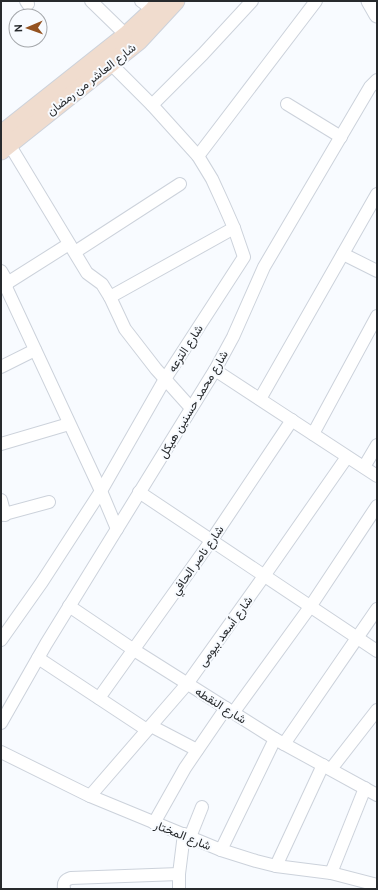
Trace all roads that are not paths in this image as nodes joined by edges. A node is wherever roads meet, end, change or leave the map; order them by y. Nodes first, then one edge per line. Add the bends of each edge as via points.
1 (91, 1) edge
2 (176, 1) edge
3 (252, 1) edge
4 (316, 1) edge
5 (369, 1) edge
6 (151, 4) edge
7 (377, 15) edge
8 (126, 35) junction
9 (111, 64) junction
10 (377, 80) edge
11 (287, 104) dead end
12 (152, 105) junction
13 (341, 137) junction
14 (4, 143) edge
15 (198, 156) junction
16 (180, 184) dead end
17 (377, 194) edge
18 (234, 228) junction
19 (72, 248) junction
20 (343, 254) junction
21 (377, 271) edge
22 (1, 272) edge
23 (4, 285) edge
24 (110, 297) junction
25 (377, 316) edge
26 (35, 350) junction
27 (1, 367) edge
28 (215, 370) junction
29 (165, 379) junction
30 (260, 399) junction
31 (191, 408) junction
32 (292, 420) junction
33 (69, 424) junction
34 (313, 434) junction
35 (1, 444) edge
36 (377, 445) edge
37 (348, 456) junction
38 (364, 467) junction
39 (377, 476) edge
40 (101, 491) junction
41 (140, 492) junction
42 (1, 500) edge
43 (49, 502) dead end
44 (377, 506) edge
45 (3, 515) edge
46 (117, 529) junction
47 (211, 541) junction
48 (264, 576) junction
49 (69, 606) junction
50 (310, 607) junction
51 (377, 609) edge
52 (356, 638) junction
53 (1, 640) edge
54 (134, 650) junction
55 (377, 651) edge
56 (38, 658) junction
57 (187, 684) junction
58 (99, 698) junction
59 (230, 710) junction
60 (377, 710) edge
61 (1, 723) edge
62 (149, 728) junction
63 (279, 741) junction
64 (197, 750) junction
65 (1, 752) edge
66 (327, 767) junction
67 (365, 788) junction
68 (377, 795) edge
69 (90, 796) junction
70 (202, 806) dead end
71 (154, 823) junction
72 (187, 836) junction
73 (221, 850) junction
74 (276, 866) junction
75 (331, 873) junction
76 (179, 874) junction
77 (377, 885) edge
78 (64, 889) edge
79 (180, 889) edge

1 - 8 street
2 - 9 main road, شارع العاشر من رمضان via 139,41
3 - 12 street
4 - 15 street
5 - 7 street
6 - 8 main road, شارع العاشر من رمضان
8 - 14 main road, شارع العاشر من رمضان
9 - 12 street, شارع الترعه
9 - 14 main road, شارع العاشر من رمضان
10 - 13 street, شارع محمد حسنين هيكل via 370,87
11 - 13 street
12 - 15 street, شارع الترعه
13 - 28 street, شارع محمد حسنين هيكل via 264,267 233,337
14 - 19 street
15 - 18 street, شارع الترعه via 212,179
16 - 19 street
17 - 20 street
18 - 24 street
18 - 29 street, شارع الترعه via 243,260
19 - 23 street
19 - 24 street via 89,275 102,284
20 - 21 street
20 - 30 street
22 - 23 street
23 - 26 street
24 - 29 street via 125,329
25 - 34 street
26 - 27 street
26 - 33 street
28 - 30 street
28 - 31 street, شارع محمد حسنين هيكل
29 - 31 street
29 - 40 street, شارع الترعه
30 - 32 street
31 - 41 street, شارع محمد حسنين هيكل
32 - 34 street
32 - 47 street, شارع ناصر الحافي
33 - 35 street
33 - 40 street
34 - 37 street
36 - 38 street
37 - 38 street
37 - 48 street, شارع أسعد بيومى
38 - 39 street
40 - 46 street
40 - 53 street, شارع الترعه
41 - 46 street, شارع محمد حسنين هيكل
41 - 47 street
42 - 45 street
43 - 45 street
44 - 50 street
46 - 49 street, شارع محمد حسنين هيكل
47 - 48 street
47 - 54 street, شارع ناصر الحافي
48 - 50 street
48 - 57 street, شارع أسعد بيومى
49 - 54 street, شارع النقطه
49 - 56 street, شارع محمد حسنين هيكل
50 - 52 street
50 - 59 street
51 - 52 street
52 - 55 street
52 - 63 street
54 - 57 street, شارع النقطه
54 - 58 street, شارع ناصر الحافي
56 - 58 street
56 - 61 street, شارع محمد حسنين هيكل
57 - 59 street, شارع النقطه
57 - 62 street, شارع أسعد بيومى
58 - 62 street
59 - 63 street, شارع النقطه
59 - 64 street
60 - 66 street
62 - 64 street
62 - 69 street, شارع أسعد بيومى
63 - 66 street, شارع النقطه
63 - 73 street
64 - 71 street
65 - 69 street, شارع المختار
66 - 67 street, شارع النقطه
66 - 74 street
67 - 68 street, شارع النقطه
67 - 75 street
69 - 71 street, شارع المختار
70 - 72 street
71 - 72 street, شارع المختار
72 - 73 street, شارع المختار
72 - 76 street
73 - 74 street, شارع المختار
74 - 75 street, شارع المختار
75 - 77 street, شارع المختار
76 - 78 street via 71,878 65,881
76 - 79 street

